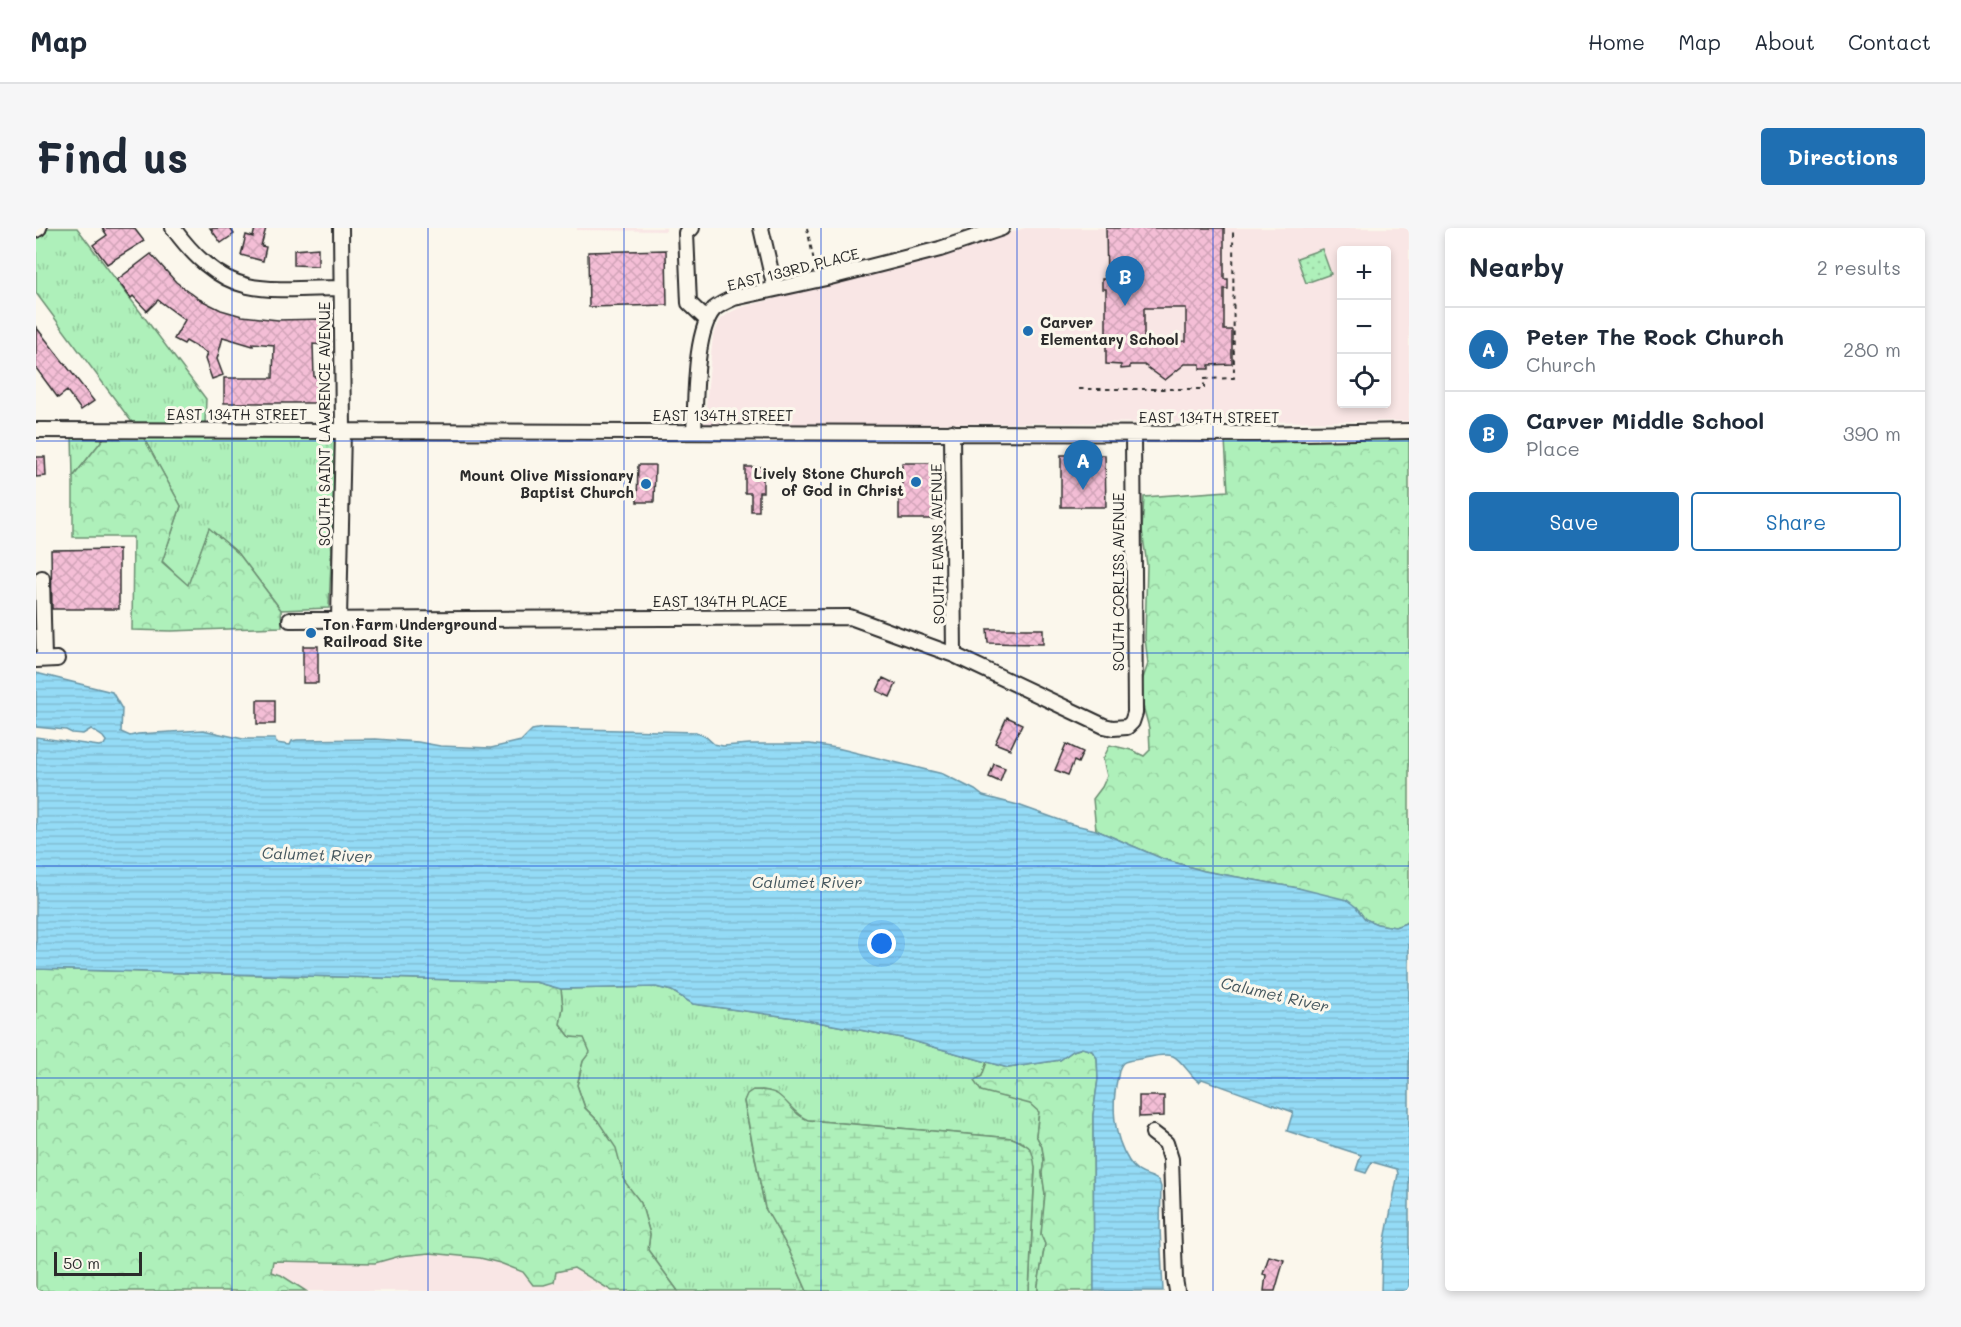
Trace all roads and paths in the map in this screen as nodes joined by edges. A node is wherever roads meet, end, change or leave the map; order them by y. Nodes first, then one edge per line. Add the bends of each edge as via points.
1 (173, 228) edge
2 (341, 228) edge
3 (692, 228) edge
4 (761, 228) edge
5 (807, 228) edge
6 (1002, 228) edge
7 (1233, 228) edge
8 (816, 270) dead end
9 (340, 288) junction
10 (775, 289) junction
11 (707, 320) junction
12 (1079, 389) dead end
13 (38, 427) edge
14 (343, 430) junction
15 (694, 431) junction
16 (1409, 431) edge
17 (952, 432) junction
18 (1133, 434) junction
19 (42, 578) dead end
20 (339, 619) junction
21 (290, 621) dead end
22 (954, 655) junction
23 (46, 659) edge
24 (1127, 727) joint
25 (1153, 1133) dead end
26 (1177, 1291) edge

1 - 9 street via 198,258 227,278 248,286
2 - 9 street, SOUTH SAINT LAWRENCE AVENUE
3 - 11 street via 686,233 689,303
4 - 10 street
5 - 8 path
6 - 10 street, EAST 133RD PLACE via 940,249
7 - 12 path via 1234,378 1204,379 1204,389
9 - 14 street, SOUTH SAINT LAWRENCE AVENUE
10 - 11 street, EAST 133RD PLACE via 723,303
11 - 15 street via 700,341
13 - 14 street, EAST 134TH STREET
14 - 15 street, EAST 134TH STREET
14 - 20 street, SOUTH SAINT LAWRENCE AVENUE
15 - 17 street, EAST 134TH STREET
16 - 18 street, EAST 134TH STREET
17 - 18 street, EAST 134TH STREET
17 - 22 street, SOUTH EVANS AVENUE
18 - 24 street, SOUTH CORLISS AVENUE via 1135,713
19 - 23 street
20 - 21 street, EAST 134TH PLACE
20 - 22 street, EAST 134TH PLACE via 850,617
22 - 24 street, EAST 134TH PLACE via 1104,726
25 - 26 street via 1166,1143 1171,1158

